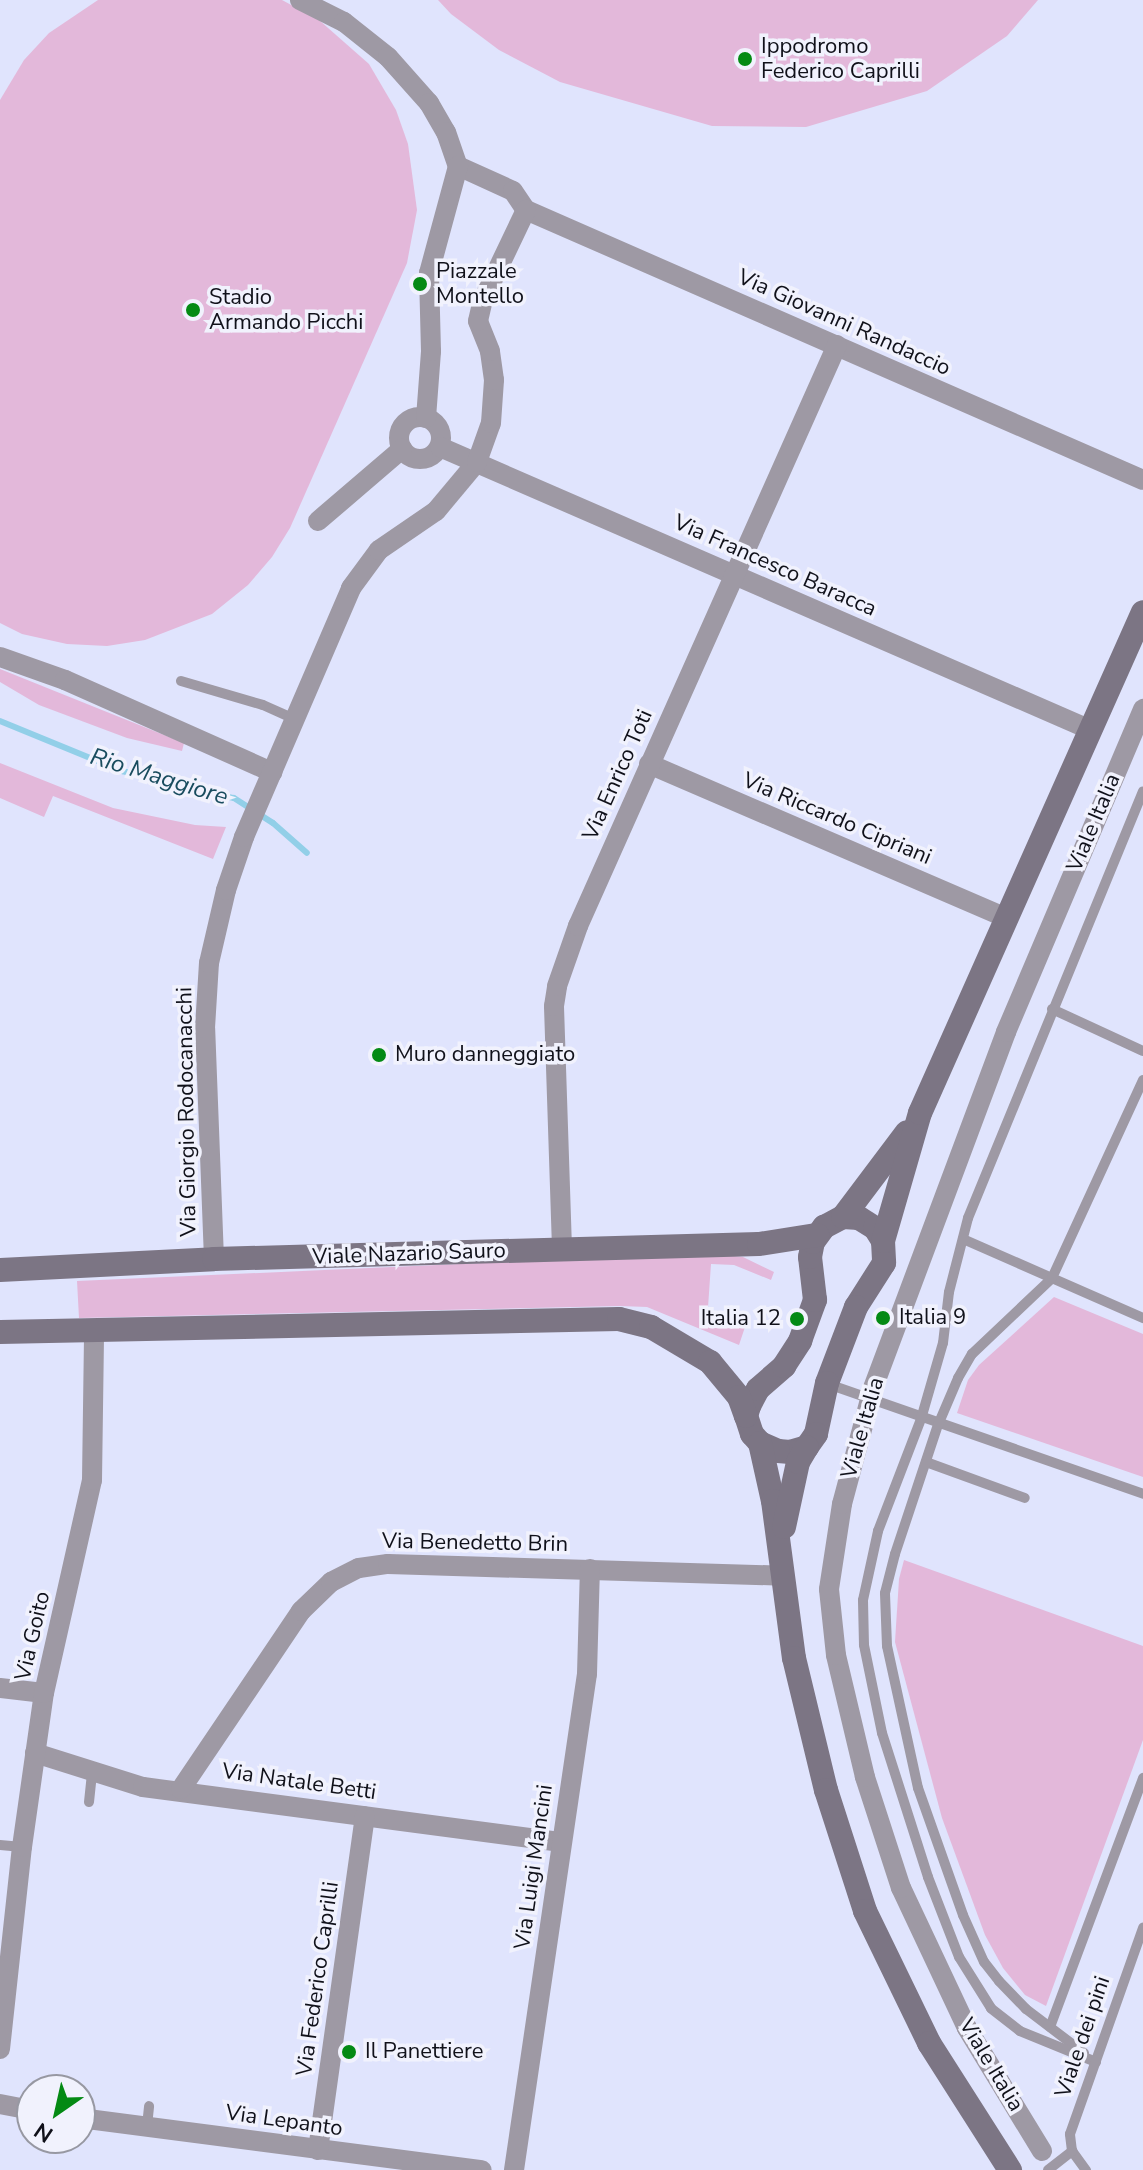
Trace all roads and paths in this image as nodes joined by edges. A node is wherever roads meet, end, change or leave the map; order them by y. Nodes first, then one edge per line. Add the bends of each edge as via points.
1 (300, 0) edge
2 (458, 166) junction
3 (526, 210) junction
4 (837, 345) junction
5 (426, 418) junction
6 (440, 447) junction
7 (402, 449) junction
8 (477, 462) junction
9 (1143, 480) edge
10 (318, 521) dead end
11 (732, 574) junction
12 (1143, 612) edge
13 (0, 657) edge
14 (181, 681) dead end
15 (1143, 709) edge
16 (294, 719) junction
17 (1091, 730) junction
18 (649, 764) junction
19 (268, 782) junction
20 (1143, 791) edge
21 (1006, 918) junction
22 (1052, 1009) junction
23 (1143, 1051) edge
24 (1143, 1080) edge
25 (920, 1113) junction
26 (843, 1217) junction
27 (817, 1235) junction
28 (963, 1239) junction
29 (883, 1241) junction
30 (562, 1248) junction
31 (214, 1259) junction
32 (0, 1270) edge
33 (1052, 1278) junction
34 (1143, 1318) edge
35 (94, 1329) junction
36 (0, 1332) edge
37 (827, 1383) junction
38 (869, 1401) junction
39 (746, 1416) junction
40 (921, 1419) junction
41 (938, 1425) junction
42 (760, 1443) junction
43 (807, 1447) junction
44 (926, 1462) junction
45 (1143, 1494) edge
46 (1025, 1498) dead end
47 (779, 1549) junction
48 (590, 1569) junction
49 (782, 1576) junction
50 (0, 1688) edge
51 (44, 1693) junction
52 (35, 1753) junction
53 (92, 1772) junction
54 (1143, 1778) edge
55 (181, 1789) junction
56 (89, 1802) dead end
57 (365, 1816) junction
58 (561, 1842) junction
59 (0, 1845) edge
60 (22, 1847) junction
61 (1143, 1928) edge
62 (1050, 2027) junction
63 (0, 2049) edge
64 (1096, 2062) junction
65 (96, 2118) edge
66 (318, 2150) junction
67 (1069, 2154) junction
68 (1045, 2160) edge
69 (482, 2170) edge
70 (514, 2170) edge
71 (1010, 2170) edge
72 (1086, 2170) edge

1 - 2 street via 356,30 408,77 446,132
2 - 3 street via 513,191
2 - 5 street via 429,273
3 - 4 street, Via Giovanni Randaccio
3 - 8 street via 478,321 494,380 491,423
4 - 9 street, Via Giovanni Randaccio
4 - 11 street, Via Enrico Toti
5 - 6 street via 440,432
5 - 7 street via 406,423 400,435
6 - 7 street via 419,459
6 - 8 street, Via Francesco Baracca
7 - 10 street
8 - 11 street, Via Francesco Baracca
8 - 16 street via 436,511 365,565
11 - 17 street, Via Francesco Baracca
11 - 18 street, Via Enrico Toti
12 - 17 main road, Viale Italia
13 - 19 street via 65,680
14 - 16 lane
15 - 38 street, Viale Italia via 1006,1032
16 - 19 street
17 - 21 main road, Viale Italia
18 - 21 street, Via Riccardo Cipriani
18 - 30 street, Via Enrico Toti via 557,986
19 - 31 street, Via Giorgio Rodocanacchi via 214,931 207,992
20 - 22 lane
21 - 25 main road, Viale Italia
22 - 23 lane
22 - 28 lane
24 - 33 lane
25 - 26 main road, Viale Italia
25 - 29 main road, Viale Italia
26 - 27 main road, Viale Italia
26 - 29 main road via 867,1221
27 - 30 main road, Viale Nazario Sauro via 759,1244
27 - 39 main road via 810,1257 816,1295 808,1323 784,1366 754,1394
28 - 33 lane
28 - 40 lane via 943,1343
29 - 37 main road, Viale Italia via 884,1263 856,1307
30 - 31 main road, Viale Nazario Sauro
31 - 32 main road, Viale Nazario Sauro
33 - 34 lane
33 - 41 lane via 972,1354
35 - 36 main road
35 - 39 main road via 633,1321 710,1362 739,1397
35 - 51 street, Via Goito via 92,1480
37 - 38 lane
37 - 43 main road, Viale Italia via 819,1429
38 - 40 lane
38 - 68 street, Viale Italia via 836,1529 829,1589 836,1655 861,1762 901,1888 967,2028
39 - 42 main road, Viale Italia
40 - 41 lane
40 - 64 lane via 878,1531 863,1600 864,1645 882,1733 959,1957 991,2008 1020,2031
41 - 44 lane
41 - 45 lane
42 - 43 main road via 784,1452
42 - 47 main road, Viale Italia
43 - 47 main road, Viale Italia via 798,1462
44 - 46 lane
44 - 62 lane via 885,1593 884,1621 918,1788 984,1962 1026,2009
47 - 49 main road, Viale Italia
48 - 49 street, Via Benedetto Brin
48 - 55 street, Via Benedetto Brin via 388,1564 344,1575 301,1611
48 - 58 street, Via Luigi Mancini via 587,1674
49 - 71 main road, Viale Italia via 794,1658 822,1777 865,1911 929,2043
50 - 51 street
51 - 52 street, Via Goito
52 - 53 street, Via Natale Betti
52 - 60 street, Via Goito
53 - 55 street, Via Natale Betti via 143,1787
53 - 56 lane
54 - 62 lane
55 - 57 street, Via Natale Betti
57 - 58 street, Via Natale Betti
57 - 66 street, Via Federico Caprilli
58 - 70 street, Via Luigi Mancini
59 - 60 lane
60 - 63 street, Via Goito
61 - 64 lane, Viale dei pini
62 - 64 lane
64 - 67 lane, Viale dei pini via 1070,2134
65 - 66 street, Via Lepanto via 148,2116
66 - 69 street, Via Lepanto
67 - 68 lane
67 - 72 lane

